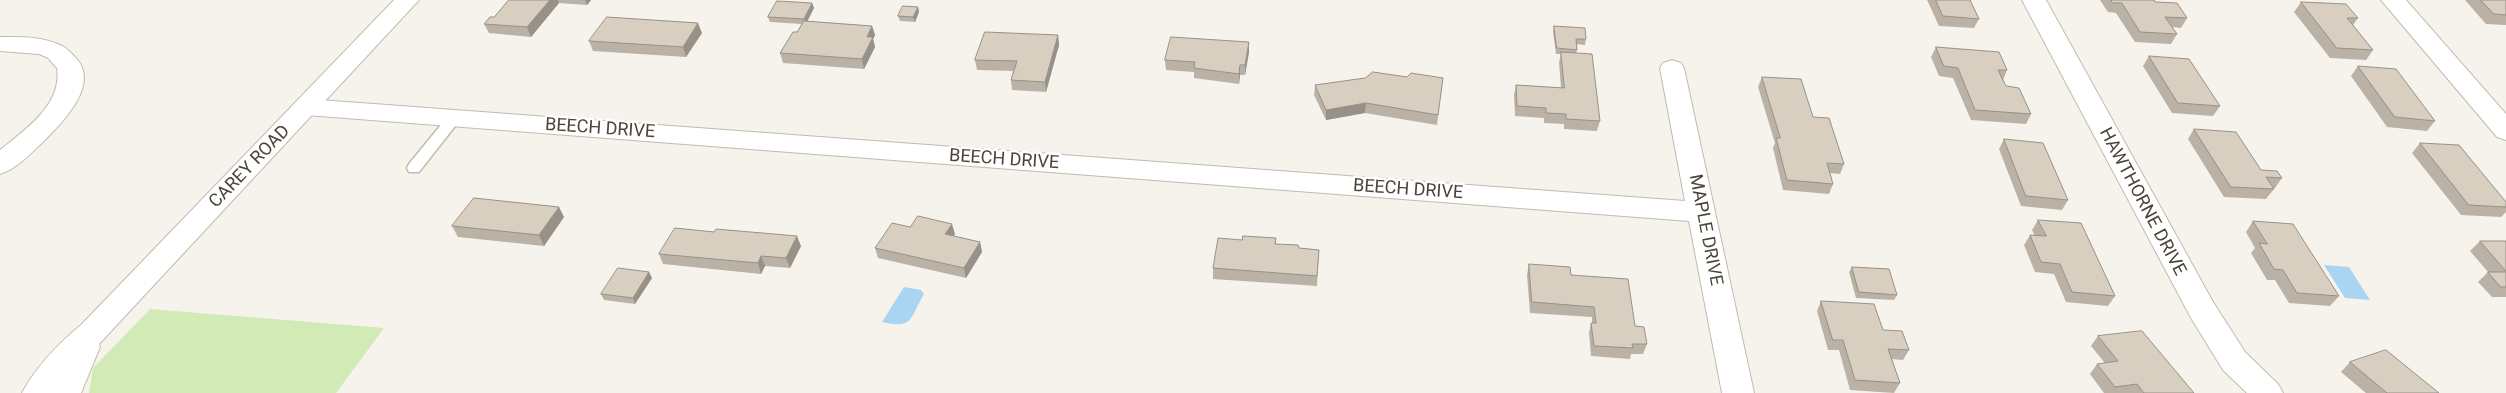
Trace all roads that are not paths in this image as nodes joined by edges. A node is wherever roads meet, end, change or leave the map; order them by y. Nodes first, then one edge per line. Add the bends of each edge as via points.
1 (407, 0) edge
2 (2034, 0) edge
3 (2393, 0) edge
4 (0, 44) edge
5 (1672, 68) dead end
6 (306, 107) junction
7 (454, 118) junction
8 (2506, 131) edge
9 (0, 165) edge
10 (414, 168) dead end
11 (1701, 212) junction
12 (93, 332) junction
13 (38, 393) edge
14 (65, 393) edge
15 (1738, 393) edge
16 (2267, 393) edge

1 - 6 street, CAREY ROAD
2 - 16 street, HAWTHORNE DRIVE via 2202,310 2234,361
3 - 8 street
4 - 9 street via 36,46 57,53 70,66 73,81 66,99 51,120
5 - 11 street, MAPLE DRIVE
6 - 7 street, BEECH DRIVE
6 - 12 street, CAREY ROAD
7 - 10 lane
7 - 11 street, BEECH DRIVE
11 - 15 street, MAPLE DRIVE
12 - 13 street, CAREY ROAD via 57,366
12 - 14 street, CAREY ROAD

